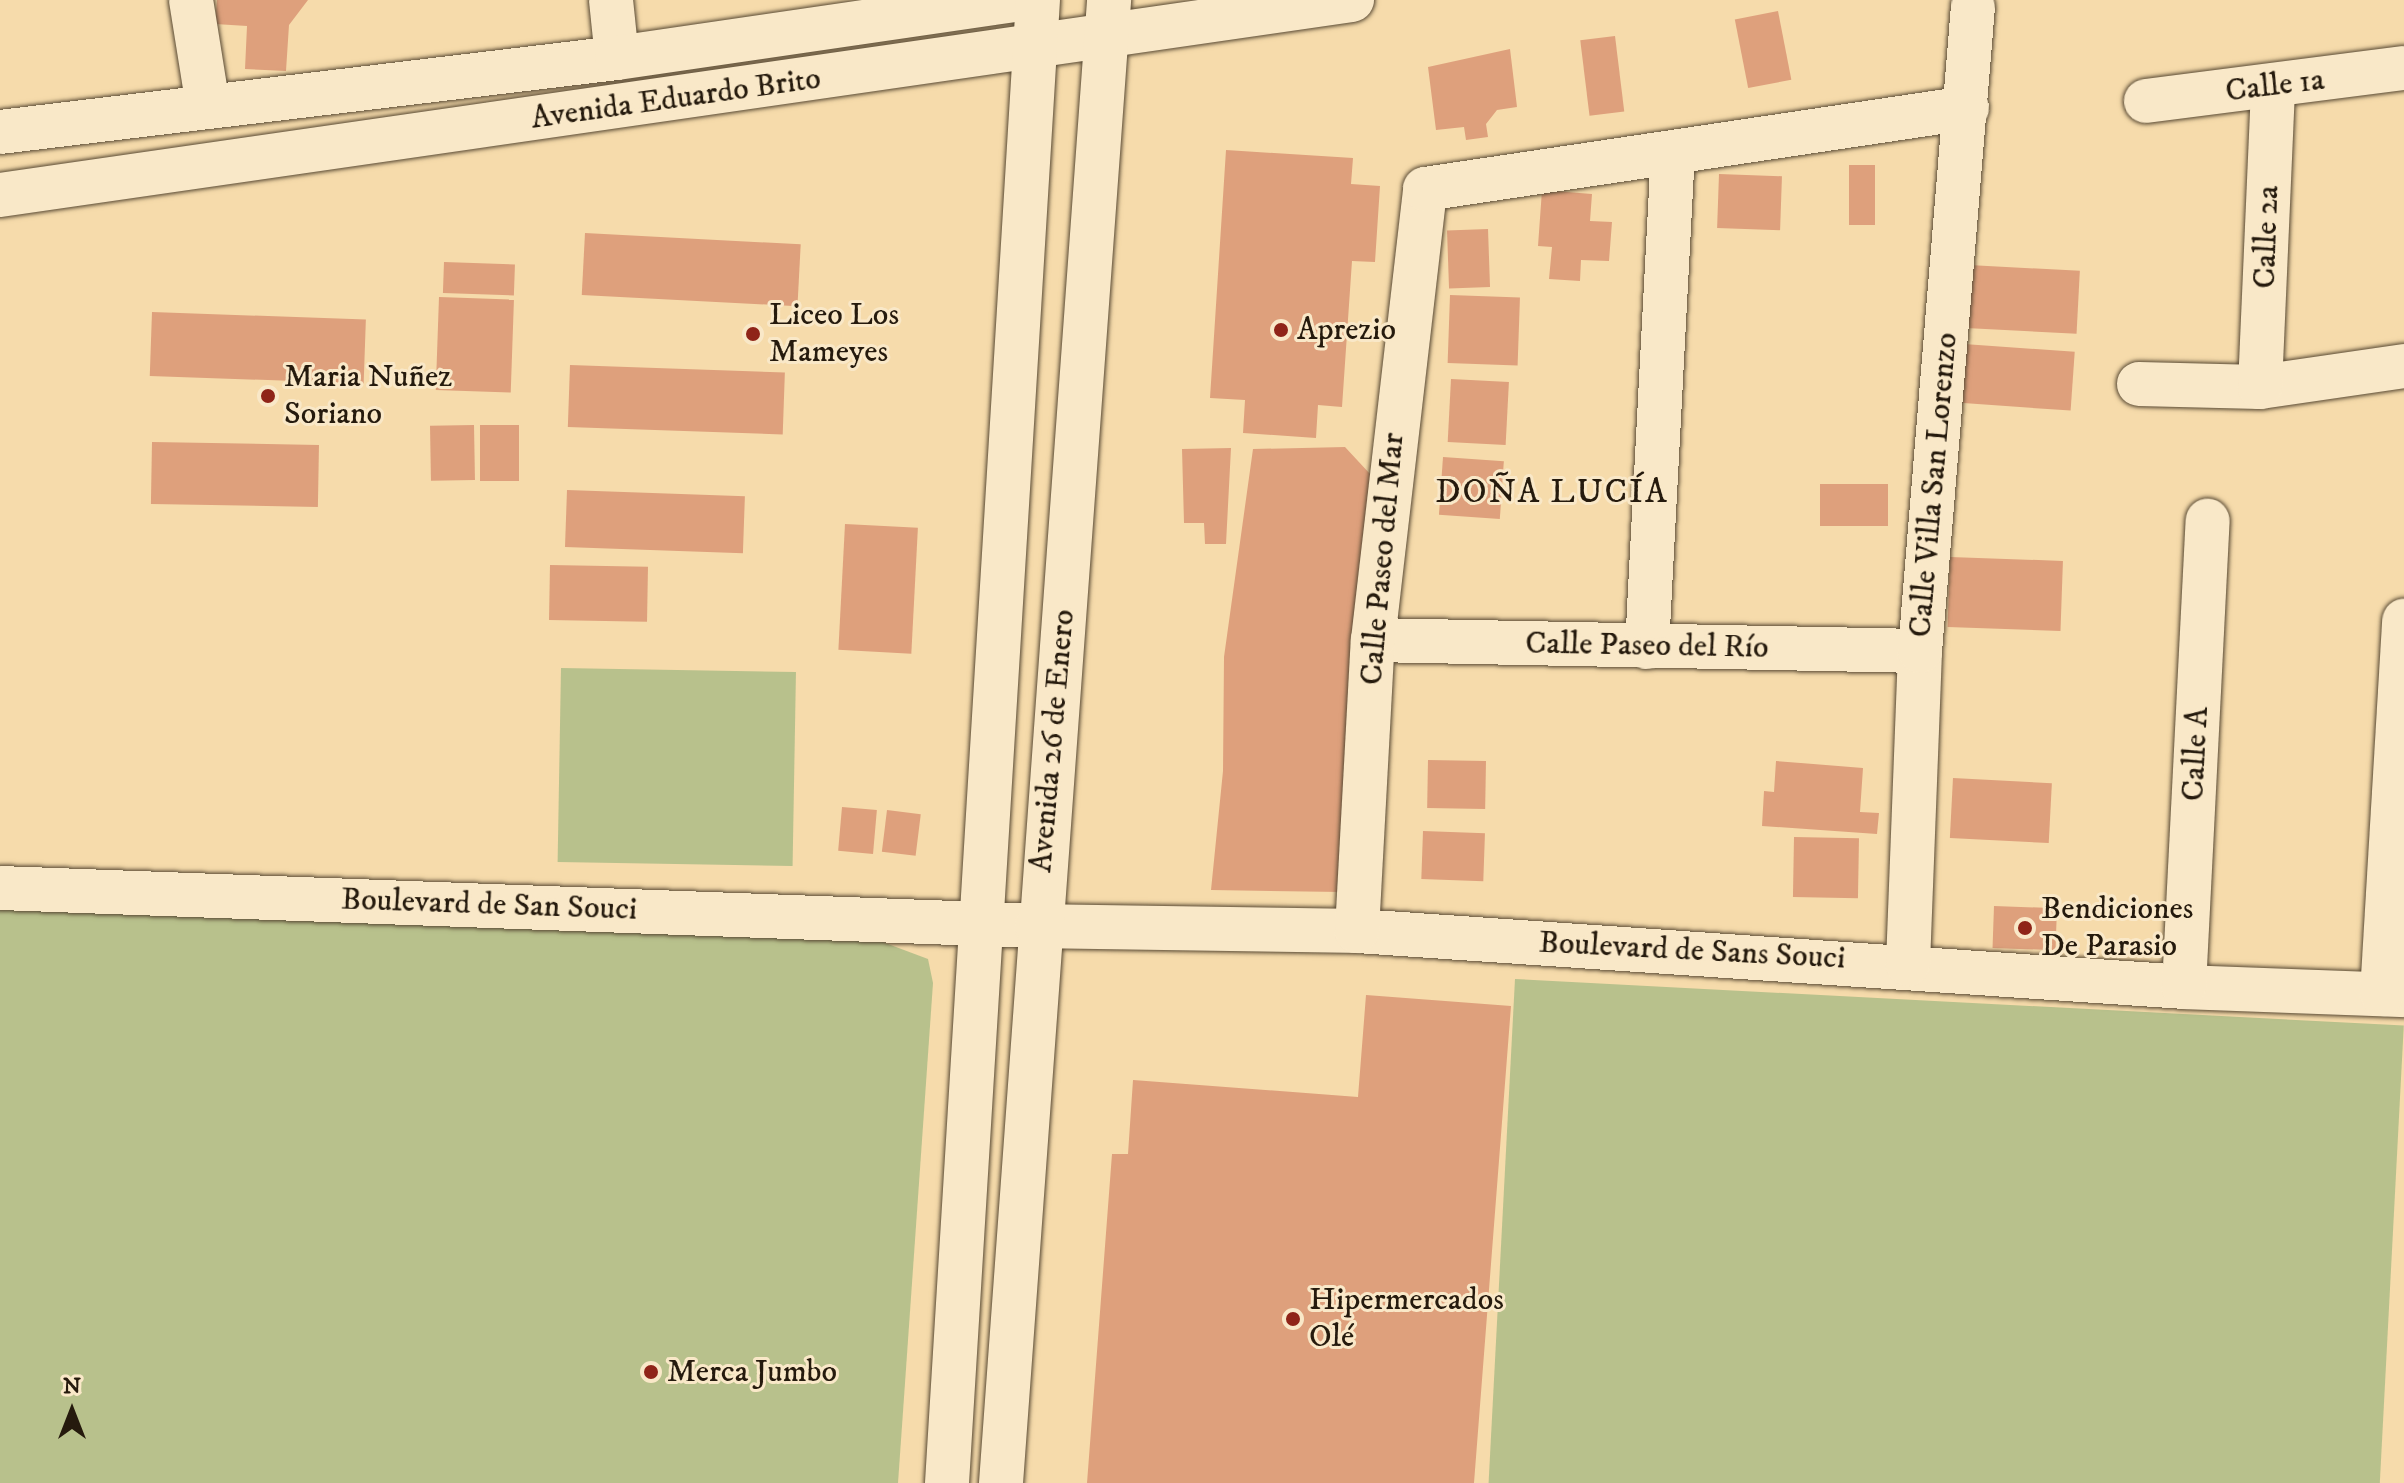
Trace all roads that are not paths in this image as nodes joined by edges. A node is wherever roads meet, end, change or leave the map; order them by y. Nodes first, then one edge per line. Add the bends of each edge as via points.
1 (191, 0) edge
2 (611, 0) edge
3 (1013, 0) edge
4 (1038, 0) edge
5 (1352, 0) edge
6 (1973, 7) dead end
7 (1107, 19) edge
8 (1036, 47) junction
9 (617, 58) junction
10 (2404, 68) edge
11 (2273, 87) junction
12 (2146, 101) dead end
13 (208, 106) junction
14 (1967, 108) junction
15 (0, 132) edge
16 (1673, 154) junction
17 (0, 195) edge
18 (2404, 366) edge
19 (2139, 384) dead end
20 (2260, 387) junction
21 (2208, 521) dead end
22 (2404, 621) edge
23 (1373, 640) junction
24 (1647, 647) junction
25 (1920, 651) junction
26 (0, 888) edge
27 (979, 923) junction
28 (1037, 926) junction
29 (1357, 931) junction
30 (1908, 964) junction
31 (2184, 987) junction
32 (2393, 994) edge
33 (947, 1483) edge
34 (1001, 1483) edge

1 - 13 street
2 - 9 street
3 - 9 street, Avenida Eduardo Brito
4 - 8 street, Avenida 26 de Enero
5 - 7 street, Avenida Eduardo Brito
6 - 14 street, Calle Villa San Lorenzo
7 - 8 street, Avenida Eduardo Brito
7 - 28 street, Avenida 26 de Enero
8 - 17 street, Avenida Eduardo Brito
8 - 27 street, Avenida 26 de Enero
9 - 13 street, Avenida Eduardo Brito
10 - 11 street, Calle 1a
11 - 12 street, Calle 1a
11 - 20 street, Calle 2a
13 - 15 street, Avenida Eduardo Brito
14 - 16 street
14 - 25 street, Calle Villa San Lorenzo
16 - 23 street, Calle Paseo del Mar via 1425,189
16 - 24 street
18 - 20 street
19 - 20 street
21 - 31 street, Calle A
22 - 32 street
23 - 24 street, Calle Paseo del Río
23 - 29 street, Calle Paseo del Mar
24 - 25 street, Calle Paseo del Río
25 - 30 street, Calle Villa San Lorenzo
26 - 27 street, Boulevard de San Souci
27 - 28 street, Boulevard de Sans Souci
27 - 33 street, Avenida 26 de Enero
28 - 29 street, Boulevard de Sans Souci
28 - 34 street, Avenida 26 de Enero
29 - 30 street, Boulevard de Sans Souci
30 - 31 street, Boulevard de Sans Souci
31 - 32 street, Boulevard de Sans Souci

